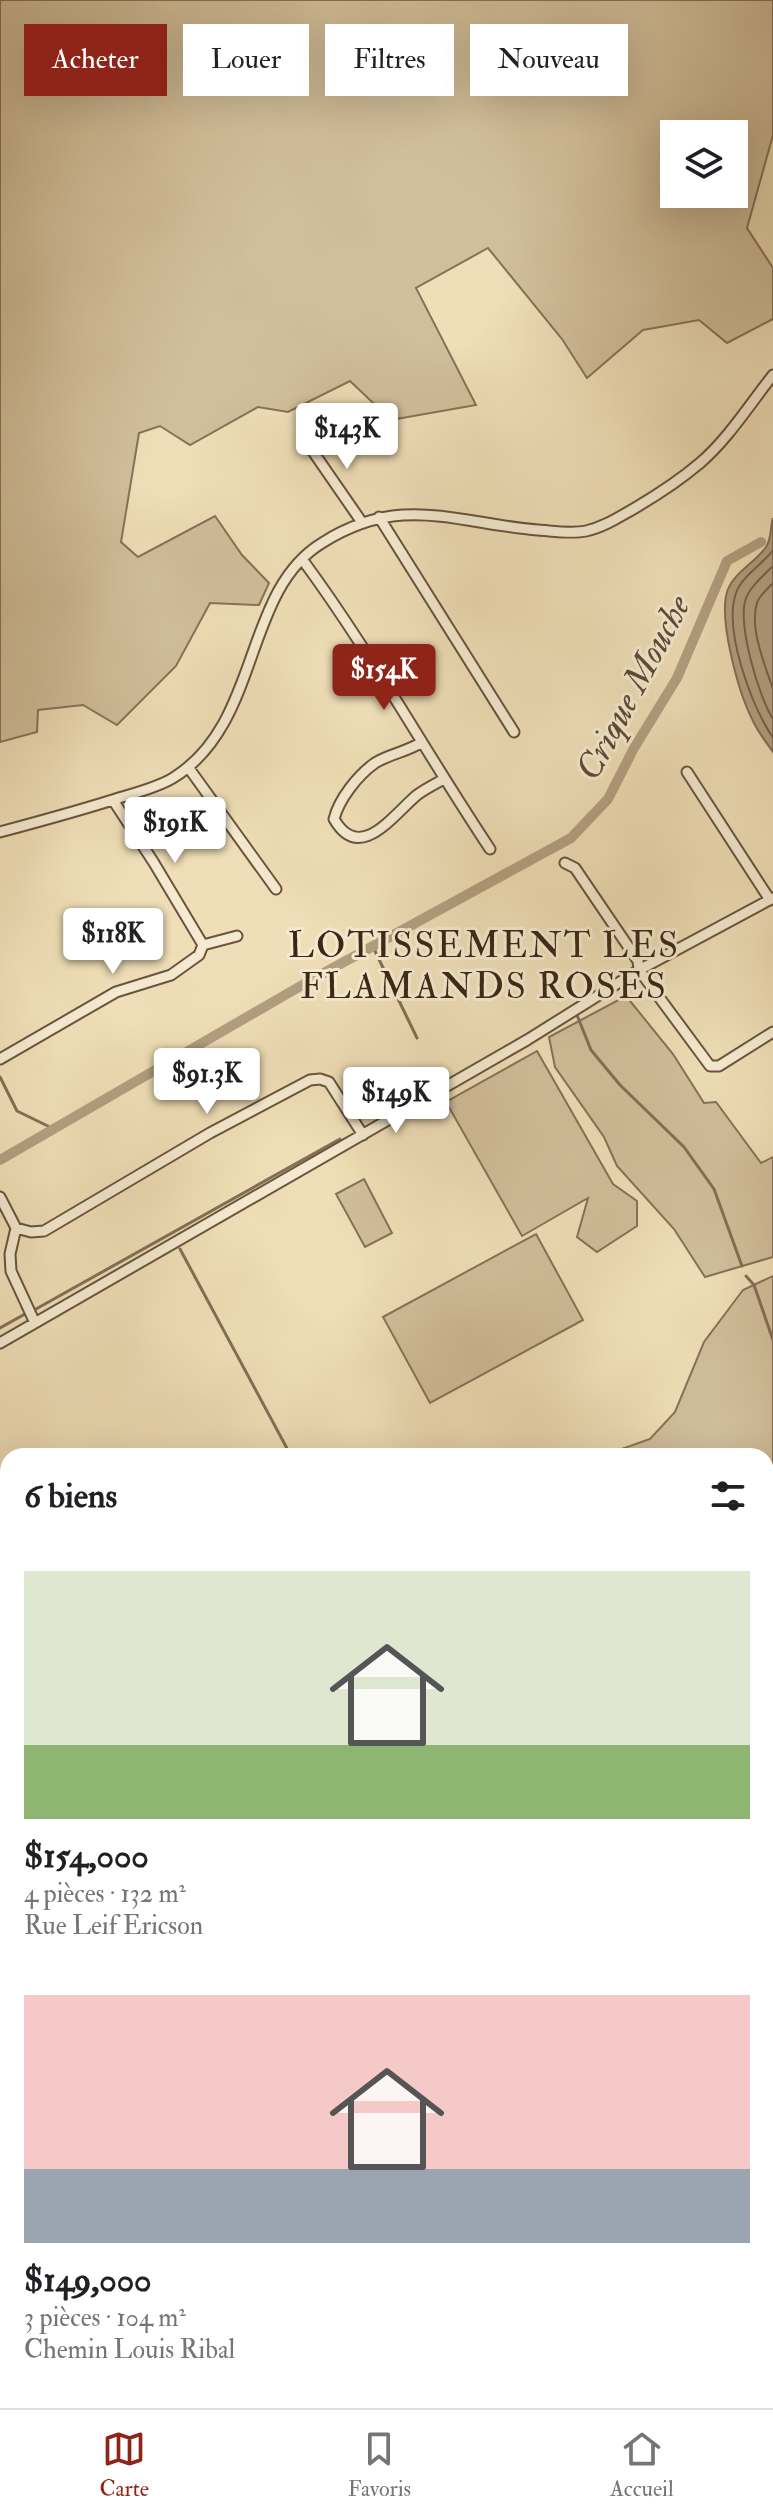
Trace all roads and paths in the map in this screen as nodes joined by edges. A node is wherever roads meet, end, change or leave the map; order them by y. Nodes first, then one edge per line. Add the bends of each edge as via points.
1 (773, 375) edge
2 (305, 440) dead end
3 (379, 517) junction
4 (361, 521) junction
5 (302, 559) junction
6 (514, 732) dead end
7 (422, 742) junction
8 (188, 767) junction
9 (687, 772) dead end
10 (444, 779) junction
11 (113, 800) junction
12 (0, 832) edge
13 (490, 849) dead end
14 (565, 863) dead end
15 (276, 889) dead end
16 (772, 899) edge
17 (237, 936) dead end
18 (203, 945) junction
19 (639, 970) junction
20 (773, 1032) edge
21 (0, 1059) edge
22 (363, 1135) junction
23 (0, 1197) edge
24 (16, 1228) junction
25 (35, 1323) junction
26 (0, 1343) edge

1 - 3 street via 701,462 606,525 583,532 553,531 420,513
2 - 4 street
3 - 4 street
3 - 6 street
4 - 5 street
5 - 7 street
5 - 8 street via 281,585 240,695 210,744
7 - 10 street
7 - 10 street via 376,763 337,807 334,819 342,832 357,838 379,831 418,794
8 - 11 street via 172,779
8 - 15 street
9 - 16 street
10 - 13 street
11 - 12 street
11 - 18 street
14 - 19 street via 575,868
16 - 19 street
17 - 18 street
18 - 21 street via 180,970 116,992
19 - 20 street via 710,1066 719,1066
19 - 22 street
22 - 24 street via 329,1082 310,1080 44,1231
22 - 25 street
23 - 24 street
24 - 25 street via 11,1271
25 - 26 street

